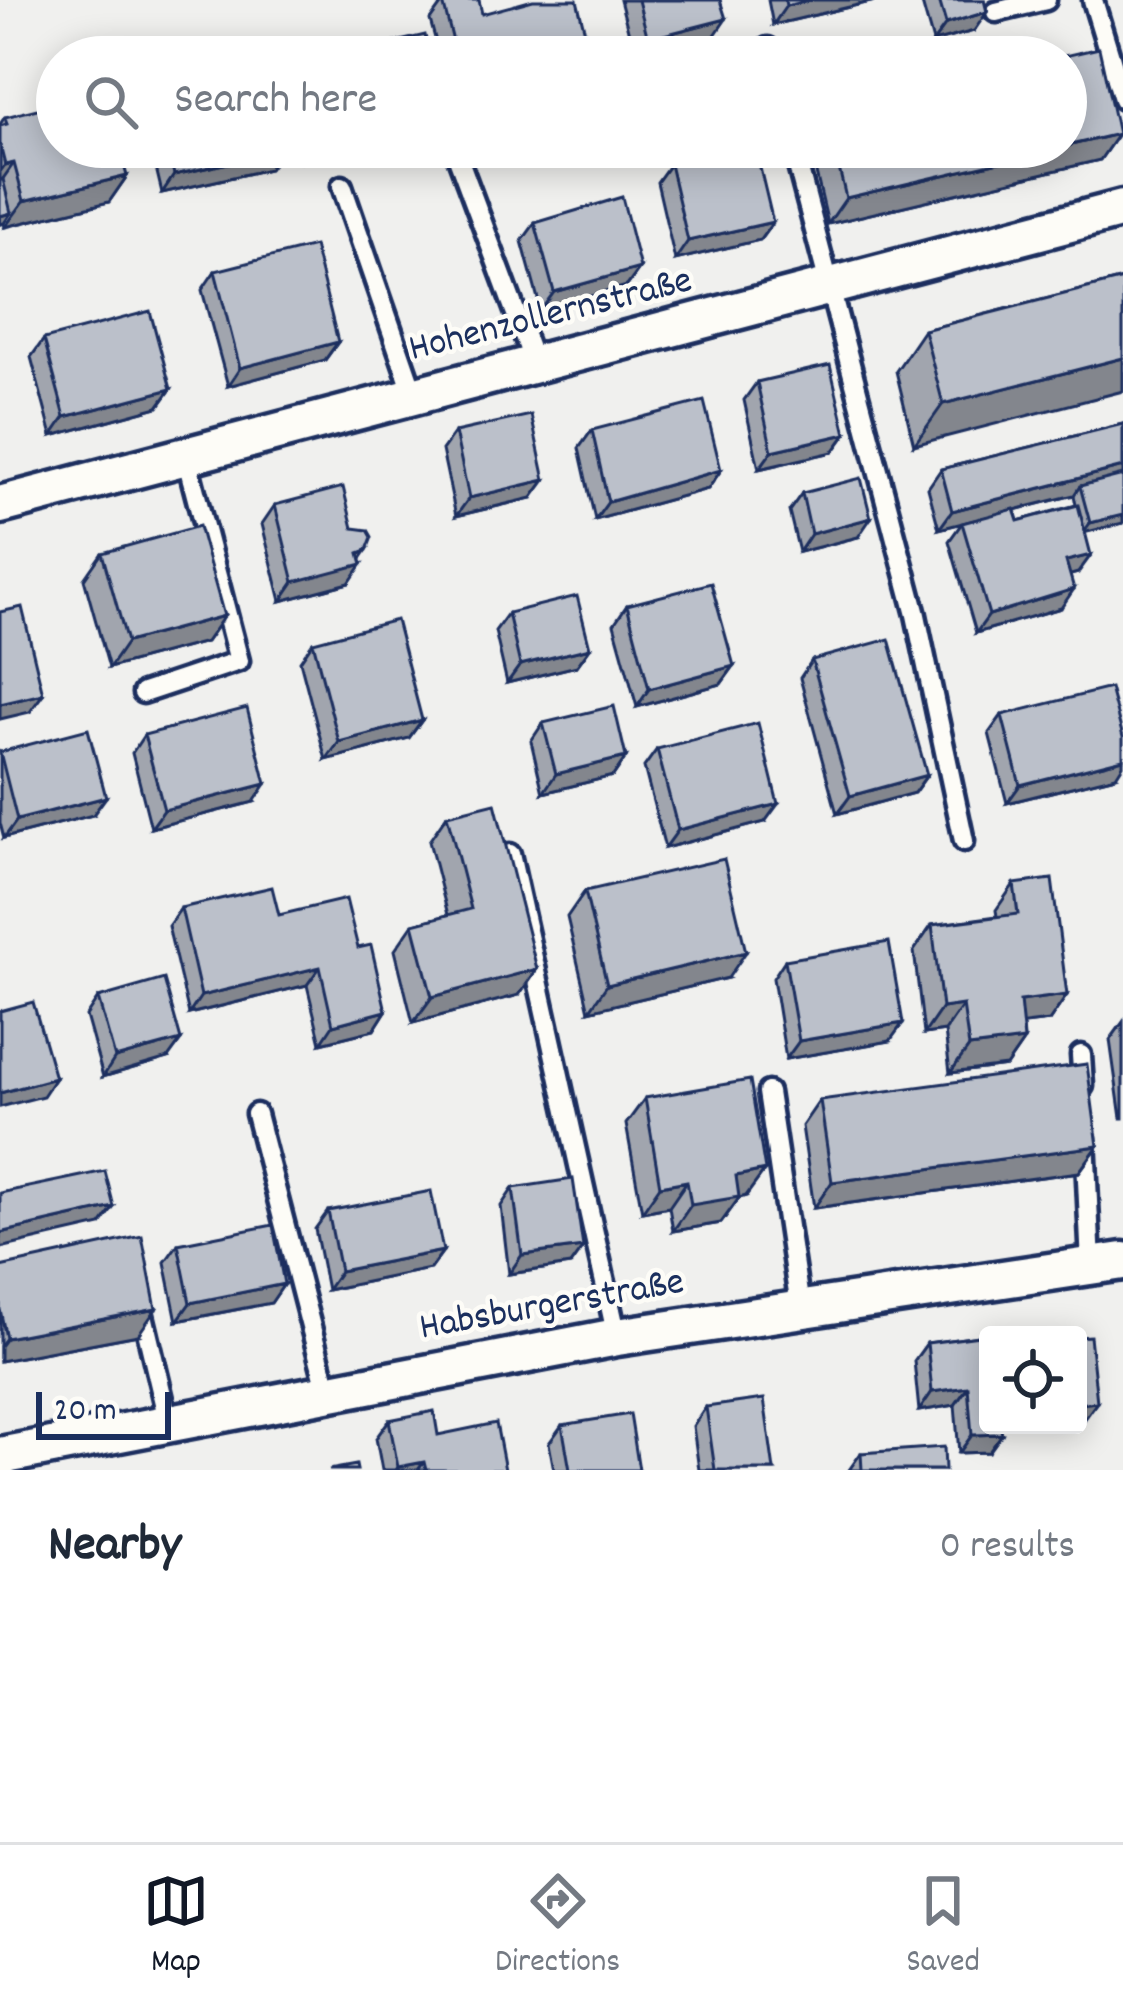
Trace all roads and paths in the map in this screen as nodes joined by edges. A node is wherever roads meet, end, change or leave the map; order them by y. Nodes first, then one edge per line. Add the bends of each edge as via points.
1 (1046, 0) edge
2 (1093, 0) edge
3 (996, 11) dead end
4 (1123, 99) edge
5 (462, 168) edge
6 (798, 168) edge
7 (342, 186) dead end
8 (1123, 209) edge
9 (830, 290) junction
10 (535, 365) junction
11 (414, 395) junction
12 (185, 453) junction
13 (0, 505) edge
14 (143, 693) dead end
15 (964, 841) dead end
16 (510, 854) edge
17 (1082, 1055) dead end
18 (768, 1092) dead end
19 (1084, 1102) edge
20 (256, 1114) dead end
21 (1085, 1125) edge
22 (1107, 1263) edge
23 (135, 1280) edge
24 (800, 1307) junction
25 (617, 1337) junction
26 (327, 1389) junction
27 (168, 1420) junction
28 (0, 1456) edge

1 - 3 lane
2 - 4 lane
5 - 10 lane
6 - 9 lane
7 - 11 lane
8 - 9 street, Hohenzollernstraße
9 - 10 street, Hohenzollernstraße
9 - 15 lane via 916,615
10 - 11 street, Hohenzollernstraße
11 - 12 street, Hohenzollernstraße
12 - 13 street, Hohenzollernstraße
12 - 14 lane via 238,661
16 - 25 lane
17 - 19 lane
18 - 24 lane
20 - 26 lane
21 - 22 lane
22 - 24 street, Habsburgerstraße
23 - 27 lane
24 - 25 street, Habsburgerstraße
25 - 26 street, Habsburgerstraße
26 - 27 street, Habsburgerstraße
27 - 28 street, Habsburgerstraße

